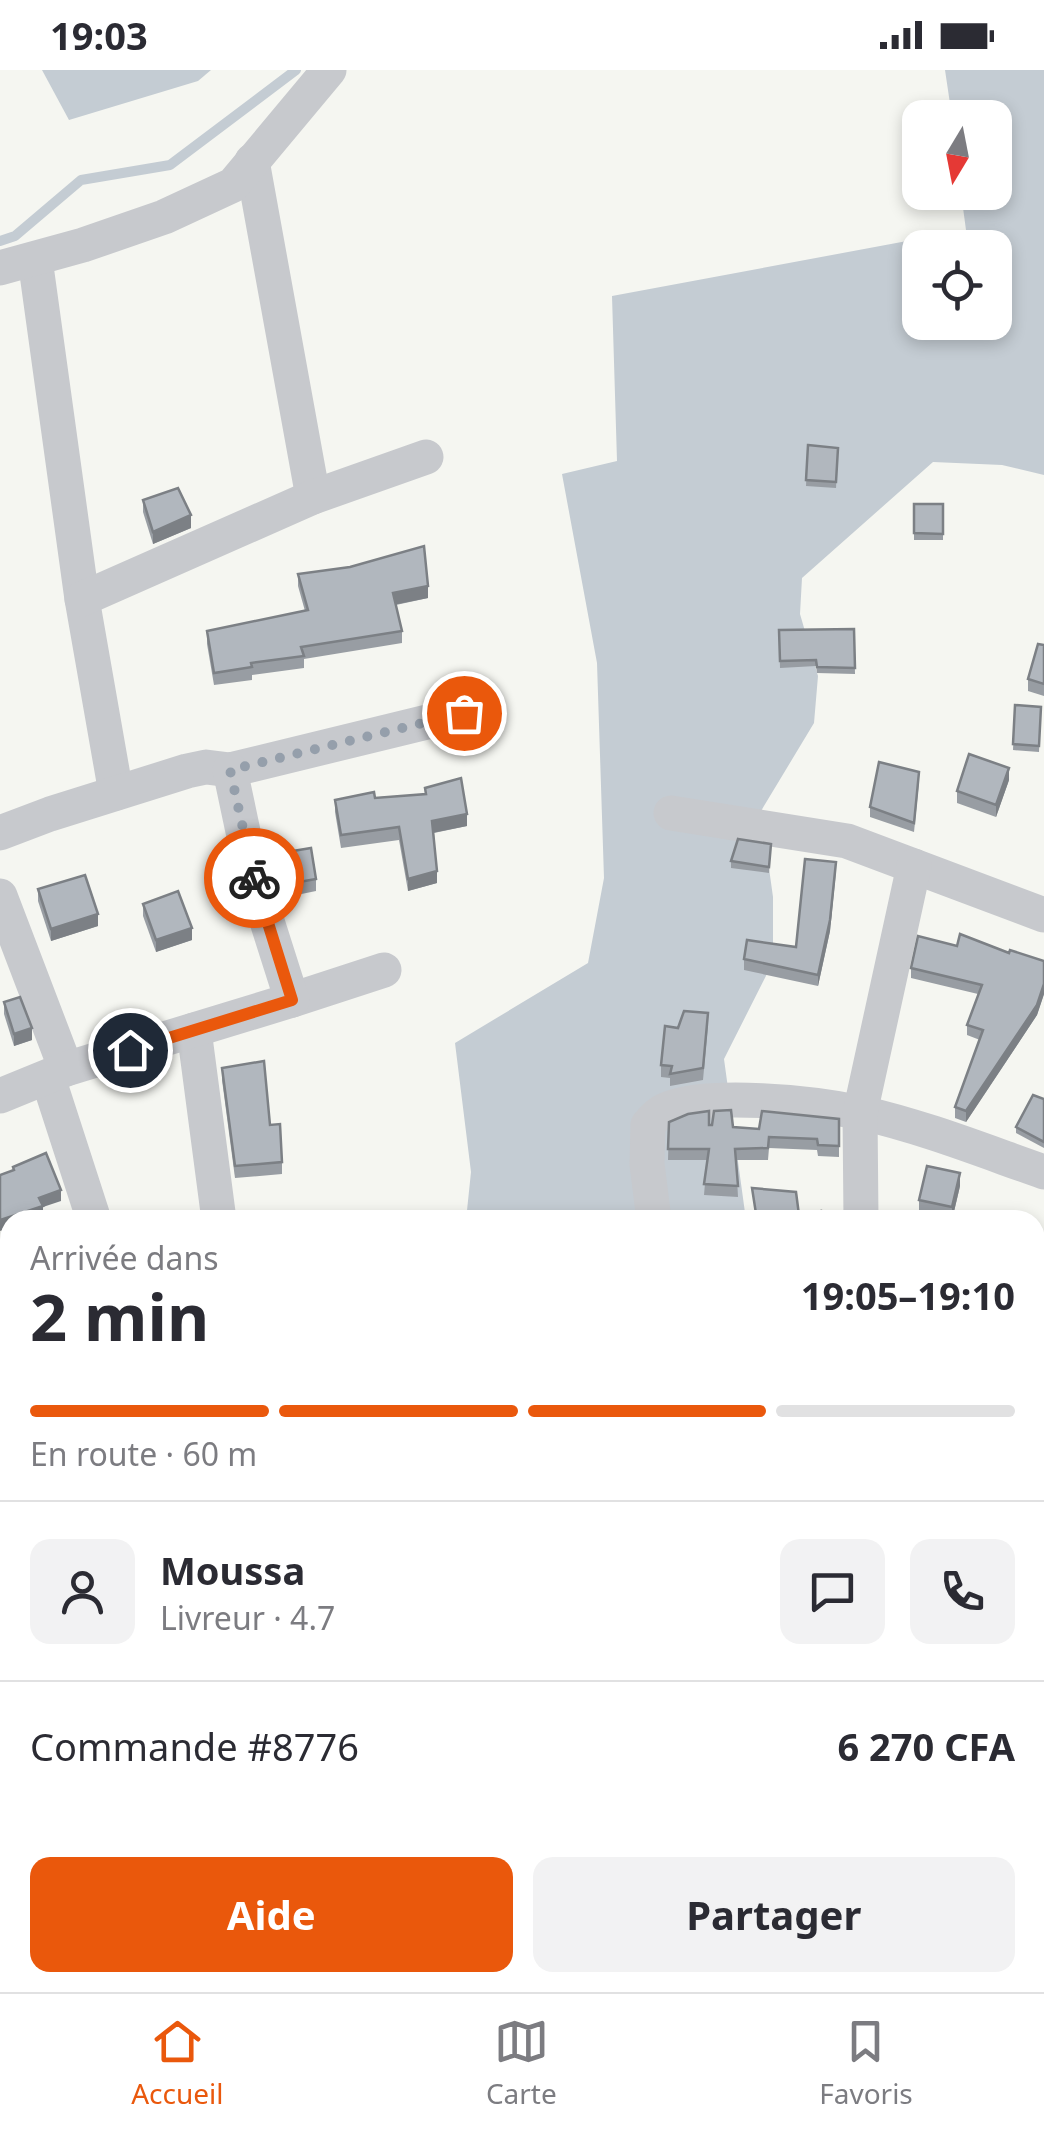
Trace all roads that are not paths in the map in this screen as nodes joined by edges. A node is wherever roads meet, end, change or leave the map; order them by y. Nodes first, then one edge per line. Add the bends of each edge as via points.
1 (328, 70) edge
2 (252, 162) junction
3 (34, 259) junction
4 (0, 268) edge
5 (426, 457) dead end
6 (313, 496) junction
7 (82, 599) junction
8 (464, 713) dead end
9 (230, 770) junction
10 (116, 793) junction
11 (672, 813) dead end
12 (0, 834) edge
13 (914, 866) junction
14 (0, 896) edge
15 (1044, 915) edge
16 (384, 970) dead end
17 (292, 1000) junction
18 (194, 1030) junction
19 (56, 1074) junction
20 (0, 1096) edge
21 (860, 1113) junction
22 (1044, 1172) edge
23 (91, 1210) edge
24 (218, 1210) edge
25 (653, 1210) edge
26 (860, 1210) edge

1 - 2 street
2 - 3 street via 233,184 164,217
2 - 6 street
3 - 4 street
3 - 7 street
5 - 6 street
6 - 7 street
7 - 10 street
8 - 9 street
9 - 10 street via 187,771
9 - 17 street via 252,874
10 - 12 street
11 - 13 street via 847,841
13 - 15 street
13 - 21 street
14 - 19 street
16 - 17 street
17 - 18 street
18 - 19 street
18 - 24 street
19 - 20 street
19 - 23 street
21 - 22 street
21 - 25 street via 711,1100 664,1110 646,1136
21 - 26 street

